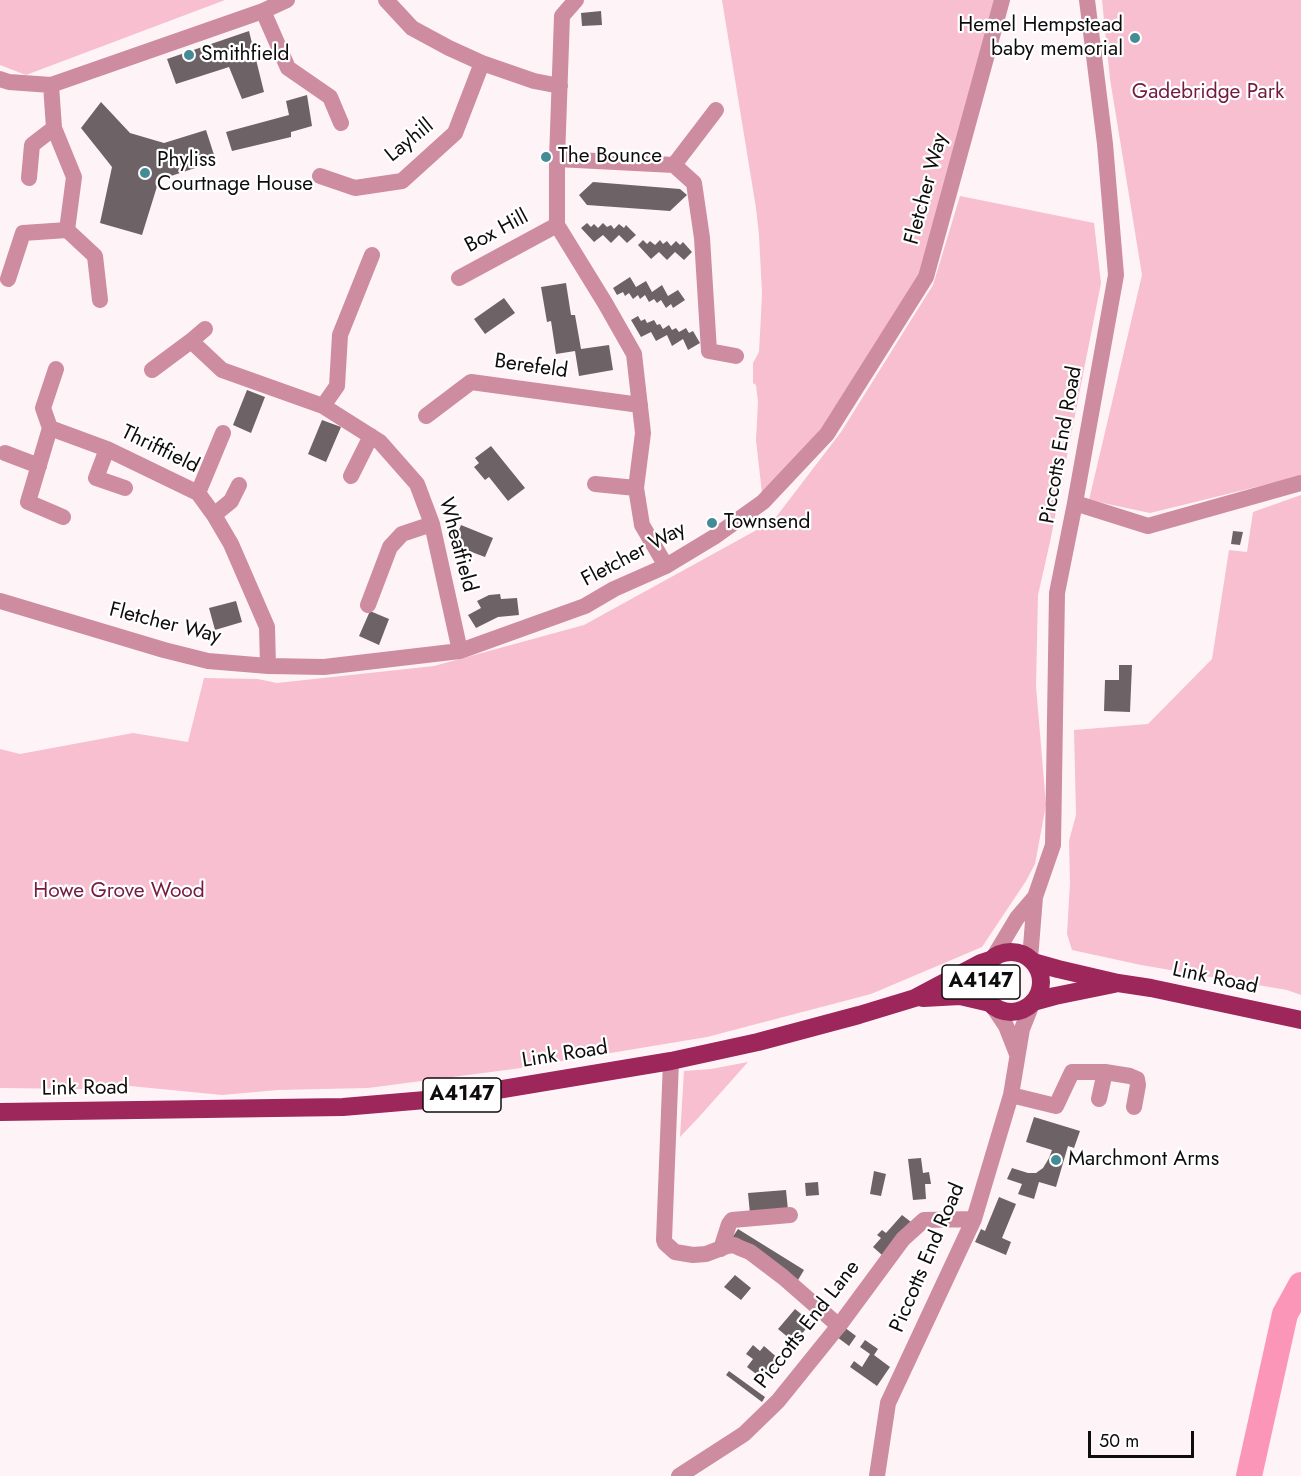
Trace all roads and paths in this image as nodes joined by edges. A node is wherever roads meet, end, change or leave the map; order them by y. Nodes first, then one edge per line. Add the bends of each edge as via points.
1 (287, 0) edge
2 (386, 0) edge
3 (576, 0) edge
4 (1002, 0) edge
5 (1087, 0) edge
6 (263, 11) junction
7 (482, 63) junction
8 (0, 79) edge
9 (51, 85) junction
10 (560, 86) junction
11 (716, 110) dead end
12 (341, 123) dead end
13 (54, 128) junction
14 (557, 159) junction
15 (674, 165) junction
16 (320, 177) dead end
17 (29, 178) dead end
18 (557, 225) junction
19 (67, 230) junction
20 (372, 255) dead end
21 (459, 278) dead end
22 (8, 279) dead end
23 (100, 300) dead end
24 (205, 329) dead end
25 (191, 341) junction
26 (736, 356) dead end
27 (56, 369) dead end
28 (152, 370) dead end
29 (640, 405) junction
30 (323, 406) junction
31 (426, 416) dead end
32 (50, 428) junction
33 (223, 433) dead end
34 (371, 436) junction
35 (107, 449) junction
36 (5, 453) dead end
37 (39, 466) junction
38 (351, 476) dead end
39 (1301, 483) edge
40 (595, 484) dead end
41 (239, 485) dead end
42 (125, 488) dead end
43 (636, 488) junction
44 (198, 493) junction
45 (1075, 503) junction
46 (214, 515) junction
47 (63, 517) dead end
48 (432, 524) junction
49 (666, 566) junction
50 (0, 601) edge
51 (368, 605) dead end
52 (460, 651) junction
53 (268, 666) junction
54 (1035, 897) junction
55 (991, 959) junction
56 (1032, 960) junction
57 (1118, 983) junction
58 (915, 998) junction
59 (1032, 1003) junction
60 (991, 1004) junction
61 (1301, 1020) edge
62 (1017, 1055) junction
63 (671, 1061) junction
64 (1105, 1072) junction
65 (1011, 1095) junction
66 (1099, 1099) dead end
67 (1134, 1107) dead end
68 (0, 1112) edge
69 (790, 1215) dead end
70 (974, 1219) junction
71 (721, 1249) junction
72 (839, 1326) junction
73 (679, 1476) edge
74 (877, 1476) edge

1 - 6 street
2 - 7 street via 412,28
3 - 10 street via 562,16
4 - 49 street, Fletcher Way via 926,277 827,434 763,502
5 - 45 street, Piccotts End Road via 1116,275
6 - 9 street
6 - 12 street via 288,68 330,97
7 - 10 street
7 - 16 street, Layhill via 455,133 402,180 354,188
8 - 9 street
9 - 13 street
10 - 14 street
11 - 15 street
13 - 17 street via 32,144
13 - 19 street via 74,177
14 - 15 street
14 - 18 street
15 - 26 street via 694,183 702,238 709,351
18 - 21 street, Box Hill
18 - 29 street via 633,354
19 - 22 street via 23,233
19 - 23 street via 95,256
20 - 30 street via 340,335 336,386
24 - 25 street
25 - 28 street
25 - 30 street, Wheatfield via 222,370
27 - 32 street via 43,408
29 - 31 street, Berefeld via 471,382
29 - 43 street via 643,433
30 - 34 street, Wheatfield
32 - 35 street, Thriftfield
32 - 37 street
33 - 44 street
34 - 38 street
34 - 48 street, Wheatfield via 417,484
35 - 42 street via 96,478
35 - 44 street, Thriftfield
36 - 37 street
37 - 47 street via 28,502
39 - 45 street via 1148,526
40 - 43 street
41 - 46 street via 231,501
43 - 49 street via 642,525
44 - 46 street, Thriftfield
45 - 54 street, Piccotts End Road via 1057,593 1053,844
46 - 53 street, Thriftfield via 267,627
48 - 51 street via 402,534 390,547
48 - 52 street, Wheatfield
49 - 52 street, Fletcher Way via 585,606
50 - 53 street, Fletcher Way via 208,661
52 - 53 street, Fletcher Way via 324,668
54 - 55 street, Piccotts End Road
54 - 56 street, Piccotts End Road
55 - 56 main road, Link Road / A4147 via 1016,952
55 - 58 main road, Link Road / A4147
55 - 60 main road, A4147 via 981,982 983,994
56 - 57 main road, Link Road / A4147
56 - 59 main road, A4147 via 1041,982
57 - 59 main road, Link Road / A4147
57 - 61 main road, Link Road / A4147
58 - 60 main road, Link Road / A4147 via 960,996
58 - 63 main road, Link Road / A4147 via 758,1042
59 - 60 main road, Link Road / A4147 via 1012,1012
59 - 62 street, Piccotts End Road
60 - 62 street, Piccotts End Road via 1006,1026
62 - 65 street, Piccotts End Road
63 - 68 main road, Link Road / A4147 via 449,1098 343,1107
63 - 71 street via 664,1240 675,1252 685,1255
64 - 65 street via 1072,1072 1056,1106
64 - 66 street
64 - 67 street via 1137,1079
65 - 70 street, Piccotts End Road
69 - 71 street via 732,1220
70 - 72 street, Piccotts End Lane via 924,1220 903,1239
70 - 74 street, Piccotts End Road via 888,1403
71 - 72 street via 734,1245 750,1252
72 - 73 street, Piccotts End Lane via 778,1401 744,1434

